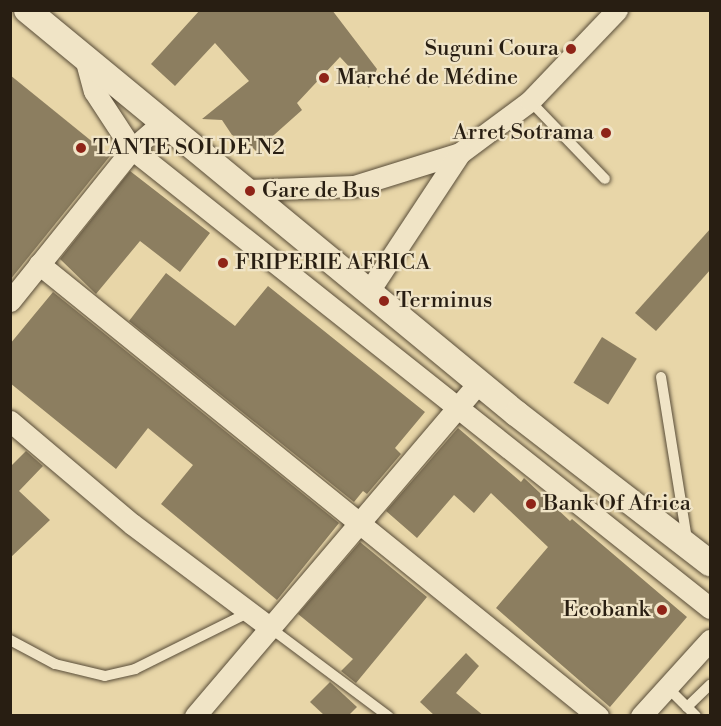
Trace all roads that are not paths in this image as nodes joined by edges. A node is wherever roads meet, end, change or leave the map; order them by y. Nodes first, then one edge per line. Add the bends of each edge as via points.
1 (27, 10) edge
2 (617, 10) edge
3 (86, 58) junction
4 (530, 101) junction
5 (163, 122) junction
6 (132, 149) junction
7 (459, 153) junction
8 (605, 179) dead end
9 (246, 190) junction
10 (39, 264) junction
11 (369, 291) junction
12 (13, 292) edge
13 (661, 377) dead end
14 (479, 382) junction
15 (456, 408) junction
16 (10, 421) edge
17 (360, 523) junction
18 (688, 546) junction
19 (711, 563) edge
20 (711, 608) edge
21 (250, 612) junction
22 (268, 627) junction
23 (10, 639) edge
24 (711, 639) edge
25 (711, 685) edge
26 (667, 687) junction
27 (691, 712) edge
28 (195, 716) edge
29 (388, 716) edge
30 (598, 716) edge
31 (641, 716) edge

1 - 3 street
2 - 4 street
3 - 5 street
3 - 6 street via 94,91
4 - 7 street
4 - 8 lane
5 - 6 street
5 - 9 street
6 - 10 street
6 - 15 street
7 - 9 street via 354,186
7 - 11 street
9 - 11 street
10 - 12 street
10 - 17 street
11 - 14 street
13 - 18 lane
14 - 15 street
14 - 18 street
15 - 17 street
15 - 20 street
16 - 21 street via 132,524
17 - 22 street
17 - 30 street
18 - 19 street
21 - 22 street
21 - 23 lane via 135,669 105,676 56,664
22 - 28 street
22 - 29 lane
24 - 26 street
25 - 27 lane
26 - 27 lane
26 - 31 street

